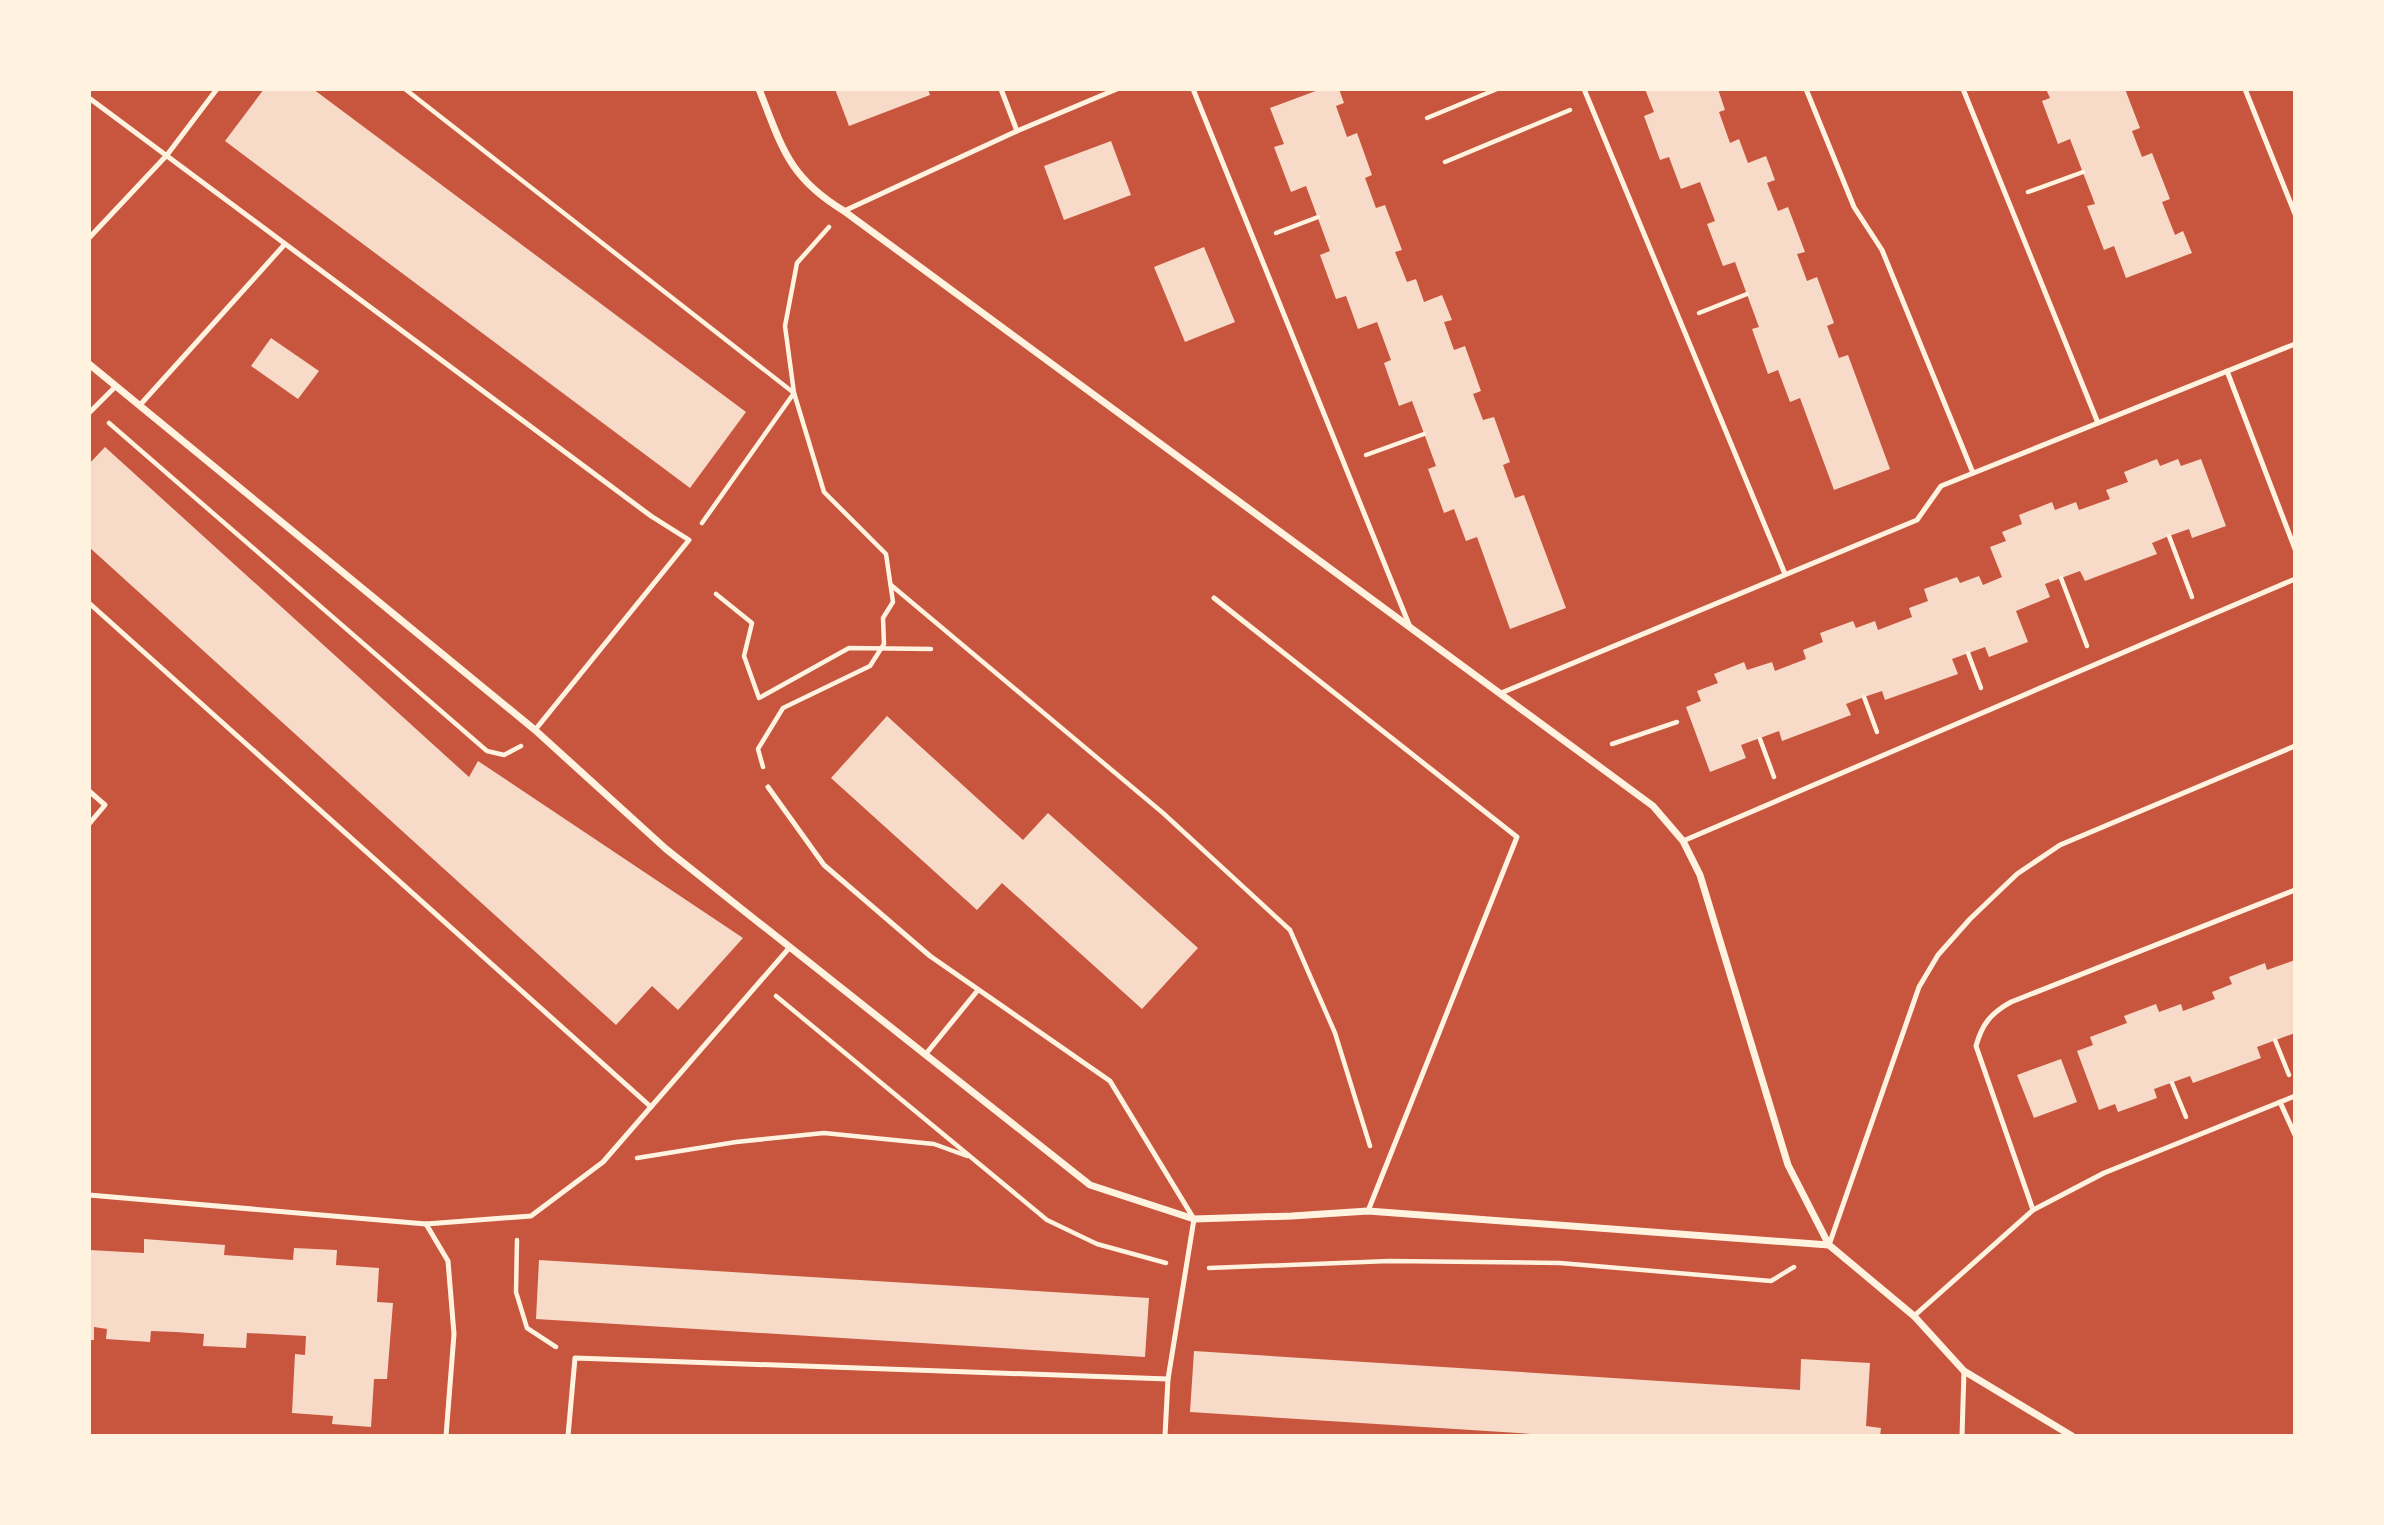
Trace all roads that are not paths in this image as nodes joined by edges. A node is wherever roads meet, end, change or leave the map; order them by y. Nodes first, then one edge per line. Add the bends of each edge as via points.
1 (217, 89) edge
2 (759, 89) edge
3 (1001, 89) edge
4 (1117, 89) edge
5 (1193, 89) edge
6 (1584, 89) edge
7 (1806, 89) edge
8 (1964, 89) edge
9 (2245, 89) edge
10 (89, 98) edge
11 (1017, 131) junction
12 (167, 155) junction
13 (844, 211) junction
14 (2295, 214) edge
15 (89, 238) edge
16 (285, 244) junction
17 (2295, 344) edge
18 (89, 364) edge
19 (2228, 371) junction
20 (116, 386) junction
21 (140, 405) junction
22 (91, 411) edge
23 (2098, 423) junction
24 (1973, 473) junction
25 (2295, 549) edge
26 (1785, 574) junction
27 (2295, 579) edge
28 (1214, 598) dead end
29 (89, 603) edge
30 (1410, 627) junction
31 (1501, 693) junction
32 (535, 730) junction
33 (2295, 746) edge
34 (768, 787) road end
35 (89, 791) edge
36 (89, 824) edge
37 (1683, 841) junction
38 (2295, 890) edge
39 (790, 947) junction
40 (978, 990) junction
41 (925, 1055) junction
42 (2295, 1096) edge
43 (2280, 1102) junction
44 (650, 1107) junction
45 (2295, 1135) edge
46 (89, 1195) edge
47 (2033, 1210) junction
48 (1368, 1211) junction
49 (1194, 1219) junction
50 (426, 1224) junction
51 (1829, 1245) junction
52 (1913, 1316) junction
53 (1964, 1371) junction
54 (1168, 1379) junction
55 (446, 1436) edge
56 (568, 1436) edge
57 (1165, 1436) edge
58 (1962, 1436) edge
59 (2072, 1436) edge

1 - 12 lane
2 - 13 street via 784,153 802,179
3 - 11 lane
4 - 11 lane
5 - 30 lane
6 - 26 lane
7 - 24 lane via 1854,207 1882,250
8 - 23 lane
9 - 14 lane
10 - 12 lane
11 - 13 lane
12 - 15 lane
12 - 16 lane
13 - 30 street
16 - 21 lane
16 - 32 lane via 689,540
17 - 19 lane
18 - 20 street
19 - 23 lane
19 - 25 lane
20 - 21 street
20 - 22 lane
21 - 32 street
23 - 24 lane
24 - 26 lane via 1941,486 1917,520
26 - 31 lane
27 - 37 lane
28 - 48 lane via 1517,837
29 - 44 lane
30 - 31 street
31 - 37 street via 1653,806
32 - 39 street via 666,849
33 - 51 lane via 2060,845 2017,874 1970,919 1938,955 1919,987
34 - 40 lane via 824,865 930,956
35 - 36 lane via 105,805
37 - 51 street via 1709,902 1788,1165
38 - 47 lane via 1993,1012 1976,1046
39 - 41 street
39 - 44 lane
40 - 41 lane
40 - 49 lane via 1110,1081
41 - 49 street via 1090,1185
42 - 43 lane
43 - 45 lane
43 - 47 lane via 2104,1172
44 - 50 lane via 603,1162 531,1216
46 - 50 lane
47 - 52 lane
48 - 49 street
48 - 51 street
49 - 54 lane
50 - 55 lane via 448,1261 454,1334
51 - 52 street
52 - 53 street
53 - 58 lane
53 - 59 street
54 - 56 lane via 575,1358
54 - 57 lane

